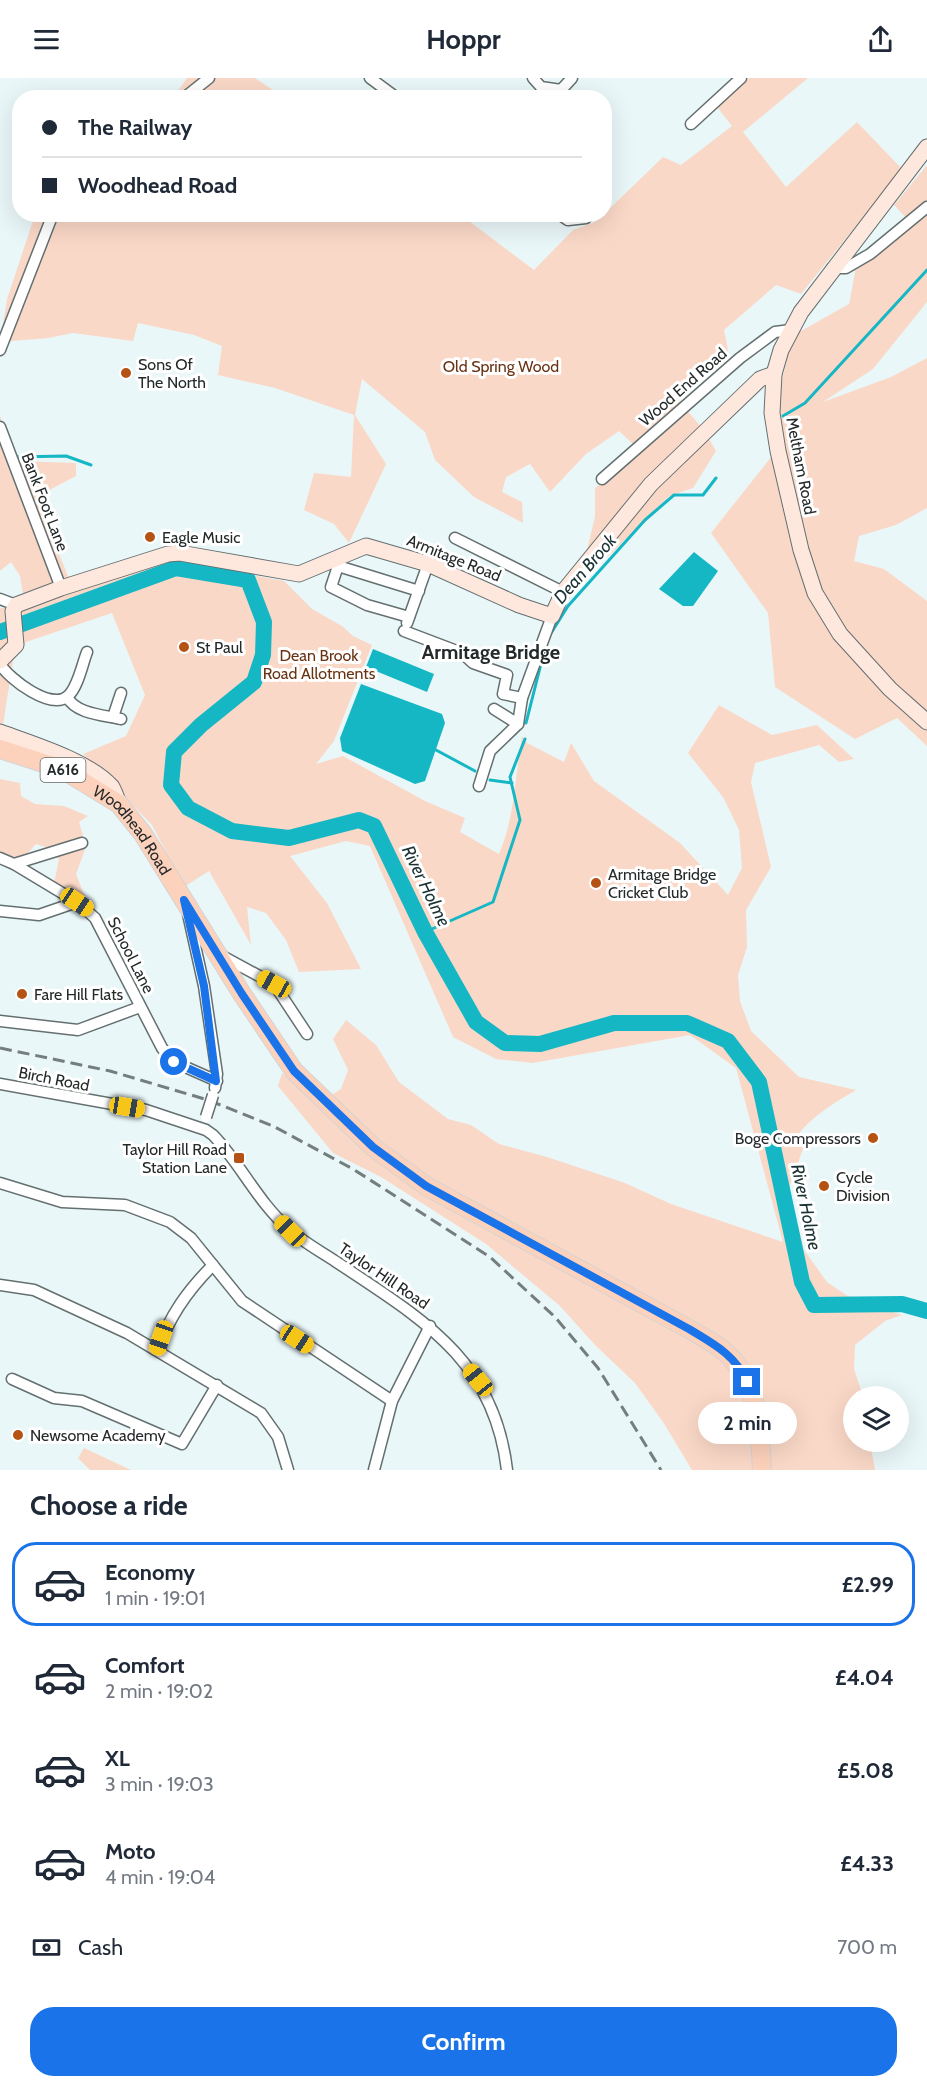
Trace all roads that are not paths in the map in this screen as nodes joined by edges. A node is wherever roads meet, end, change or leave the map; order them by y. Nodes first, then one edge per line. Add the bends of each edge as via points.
1 (209, 78) edge
2 (370, 78) edge
3 (533, 78) edge
4 (572, 78) edge
5 (741, 78) edge
6 (194, 90) edge
7 (386, 90) edge
8 (691, 124) dead end
9 (927, 147) edge
10 (927, 207) edge
11 (50, 222) edge
12 (832, 268) junction
13 (791, 330) junction
14 (0, 350) edge
15 (774, 374) junction
16 (0, 427) edge
17 (602, 479) dead end
18 (455, 538) dead end
19 (337, 562) junction
20 (429, 564) junction
21 (61, 588) junction
22 (419, 591) junction
23 (563, 592) junction
24 (0, 599) edge
25 (15, 611) junction
26 (552, 616) junction
27 (409, 617) junction
28 (87, 652) dead end
29 (0, 663) edge
30 (120, 693) dead end
31 (67, 697) junction
32 (522, 698) junction
33 (494, 709) dead end
34 (927, 722) edge
35 (518, 724) junction
36 (0, 732) edge
37 (0, 749) edge
38 (479, 786) dead end
39 (119, 804) junction
40 (82, 843) dead end
41 (0, 858) edge
42 (14, 864) junction
43 (184, 900) junction
44 (77, 902) junction
45 (0, 911) edge
46 (217, 953) junction
47 (140, 1007) junction
48 (0, 1021) edge
49 (307, 1034) dead end
50 (216, 1081) junction
51 (0, 1084) edge
52 (206, 1130) junction
53 (0, 1183) edge
54 (213, 1265) junction
55 (0, 1285) edge
56 (430, 1326) junction
57 (158, 1350) junction
58 (12, 1379) dead end
59 (217, 1385) junction
60 (392, 1401) junction
61 (288, 1470) edge
62 (374, 1470) edge
63 (507, 1470) edge
64 (762, 1470) edge

1 - 6 street
2 - 7 street
3 - 4 street via 541,87 561,90
5 - 8 street
9 - 12 main road, Meltham Road
10 - 12 street via 870,254 846,268
11 - 14 street
12 - 13 main road, Meltham Road
13 - 15 main road, Meltham Road
13 - 17 street, Wood End Road via 775,332 740,358
15 - 23 main road via 759,379 651,484
15 - 34 main road, Meltham Road via 772,413 778,452 815,593 840,634 890,689
16 - 21 street, Bank Foot Lane
18 - 23 street
19 - 20 main road, Armitage Road via 366,546
19 - 21 main road, Armitage Road via 299,574 168,554
19 - 22 street
19 - 27 street via 331,587 367,605
20 - 22 street
20 - 26 main road, Armitage Road
21 - 25 main road, Armitage Road
22 - 27 street
23 - 26 main road
24 - 25 street
25 - 29 main road via 13,650
26 - 32 street
27 - 32 street via 403,633 462,653 473,663 507,675 503,694
28 - 31 street
29 - 31 street via 6,674 39,696 57,701
30 - 31 street via 117,718 81,710 71,705
32 - 35 street
33 - 35 street
35 - 38 street via 490,751
36 - 39 main road via 83,766 112,788
37 - 39 main road, Woodhead Road / A616 via 62,769
39 - 43 main road, Woodhead Road / A616 via 143,834
40 - 42 street
41 - 42 street, School Lane
42 - 44 street, School Lane
43 - 46 main road, A616
43 - 50 street via 204,986
44 - 45 street via 39,915
44 - 47 street, School Lane via 95,918
46 - 49 street via 274,984
46 - 64 main road, A616 via 294,1071 373,1147 426,1186 725,1351 742,1370 751,1393 760,1425
47 - 48 street via 78,1030
47 - 50 street, School Lane via 174,1062
50 - 52 street, bridge
51 - 52 street, Birch Road via 146,1110
52 - 56 street, Taylor Hill Road via 218,1140 264,1205 290,1231
53 - 54 street via 62,1202 125,1205 170,1222 191,1238
54 - 57 street via 190,1288 165,1327
54 - 60 street via 242,1301
55 - 57 street via 34,1290
56 - 60 street
56 - 63 street, Taylor Hill Road via 478,1380 495,1415
57 - 59 street
58 - 59 street via 54,1398 82,1401 182,1444
59 - 61 street via 261,1413 278,1437
60 - 62 street

